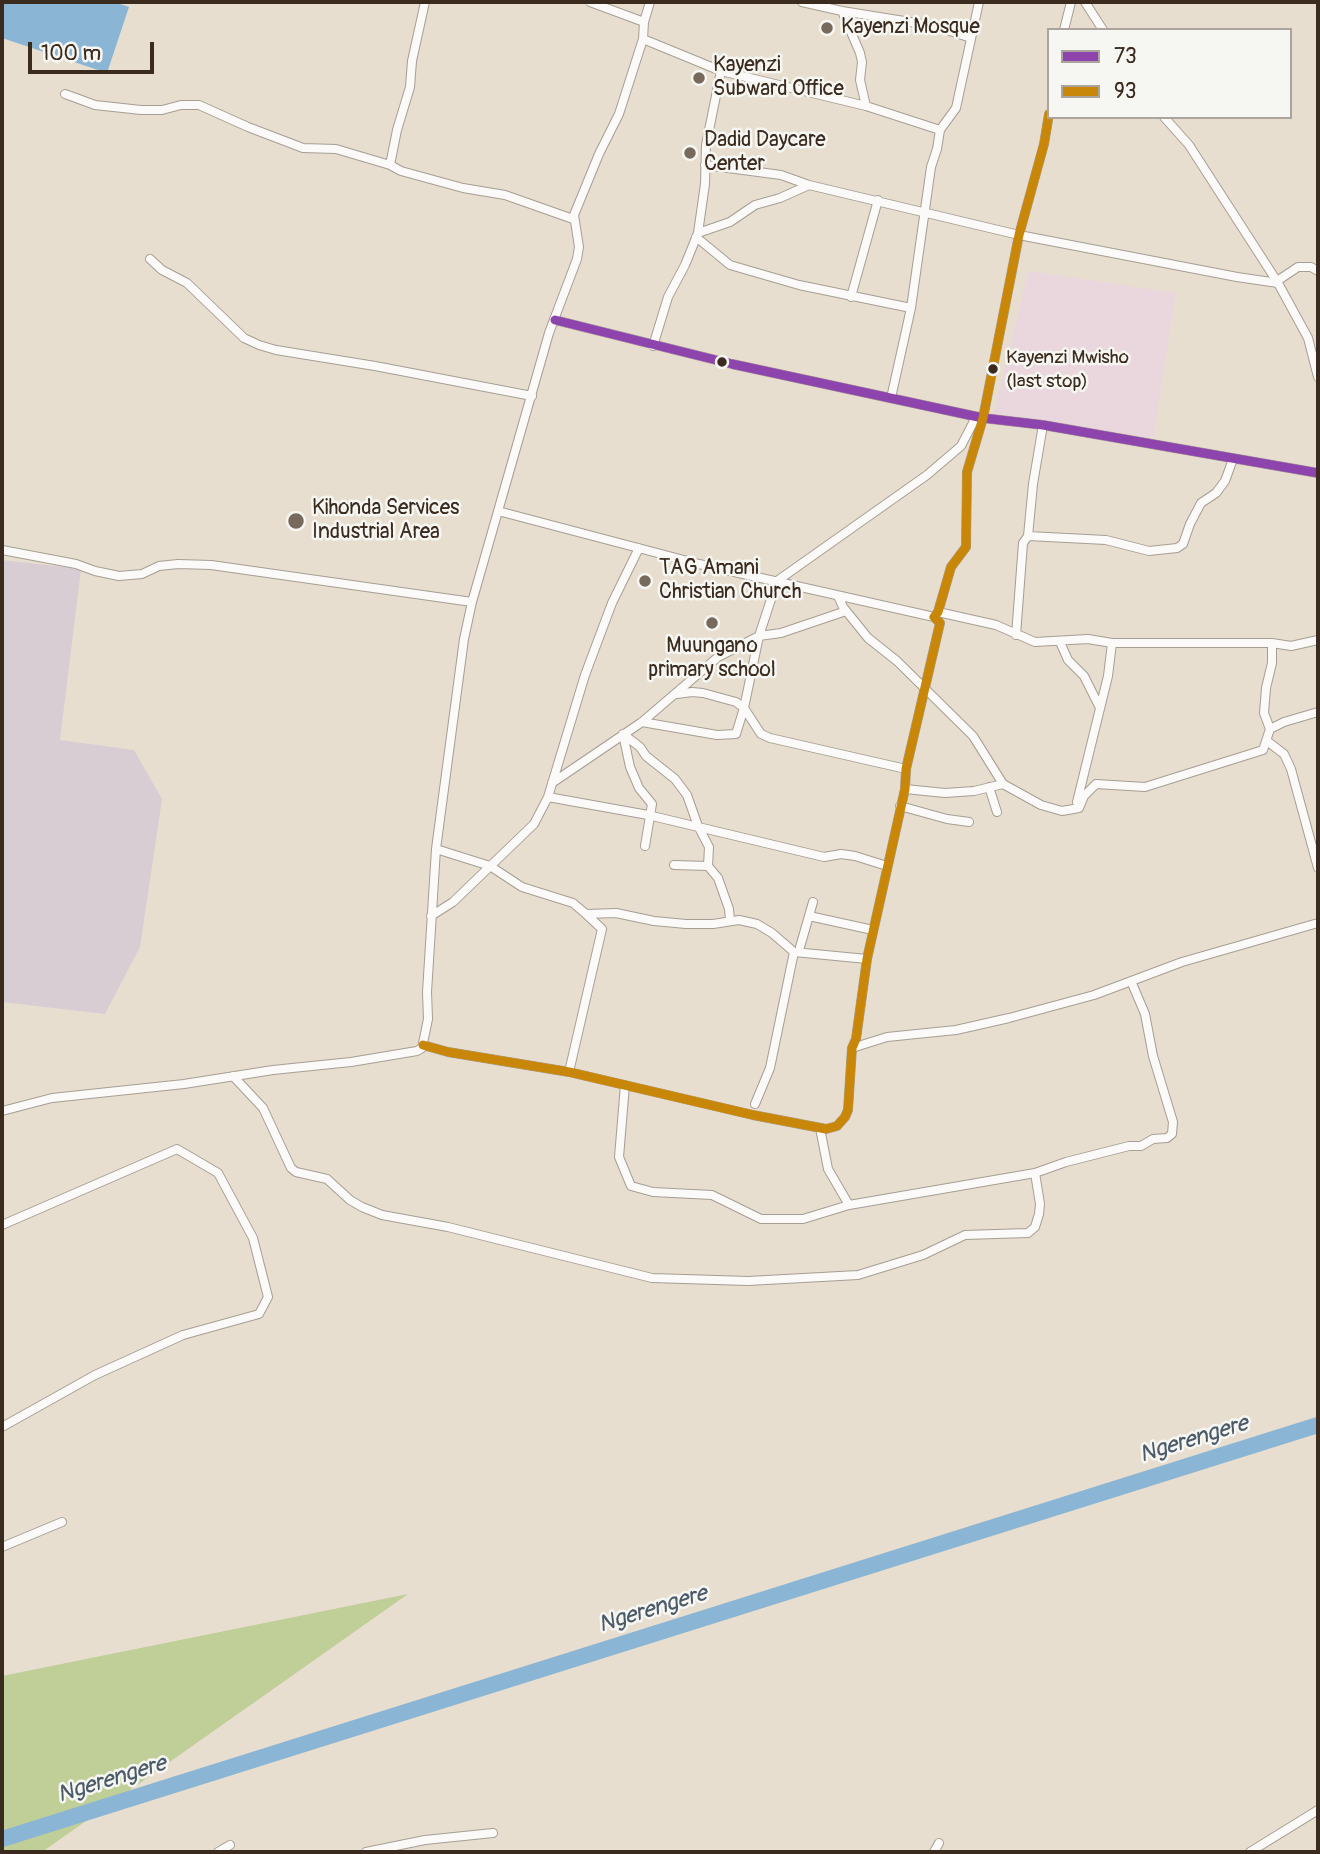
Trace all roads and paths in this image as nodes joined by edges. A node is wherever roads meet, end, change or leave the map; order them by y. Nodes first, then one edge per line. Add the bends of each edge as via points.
1 (425, 2) edge
2 (590, 2) edge
3 (650, 2) edge
4 (802, 2) edge
5 (979, 2) edge
6 (1071, 2) edge
7 (1085, 2) edge
8 (837, 7) edge
9 (644, 22) junction
10 (1064, 28) edge
11 (1102, 28) edge
12 (643, 38) junction
13 (971, 38) junction
14 (721, 71) junction
15 (65, 94) dead end
16 (866, 106) junction
17 (1048, 119) edge
18 (1165, 119) edge
19 (940, 130) junction
20 (390, 165) junction
21 (705, 165) junction
22 (809, 185) junction
23 (878, 200) junction
24 (923, 211) junction
25 (573, 219) junction
26 (697, 235) junction
27 (1019, 235) junction
28 (150, 259) dead end
29 (1318, 271) edge
30 (1278, 283) junction
31 (851, 298) junction
32 (911, 308) junction
33 (555, 320) junction
34 (1308, 338) junction
35 (1318, 338) edge
36 (653, 346) junction
37 (1318, 377) edge
38 (532, 396) junction
39 (891, 398) junction
40 (980, 417) junction
41 (1044, 425) junction
42 (1233, 459) junction
43 (1318, 473) edge
44 (498, 511) junction
45 (1028, 536) junction
46 (639, 548) junction
47 (2, 550) edge
48 (777, 581) junction
49 (838, 596) junction
50 (472, 602) junction
51 (846, 611) junction
52 (936, 615) junction
53 (1016, 635) junction
54 (759, 636) junction
55 (1318, 640) edge
56 (1060, 642) junction
57 (1112, 643) junction
58 (1272, 643) junction
59 (925, 690) junction
60 (677, 694) junction
61 (744, 708) junction
62 (1100, 708) junction
63 (1318, 712) edge
64 (642, 722) junction
65 (1270, 730) junction
66 (623, 734) junction
67 (1267, 741) junction
68 (906, 769) junction
69 (552, 783) junction
70 (1003, 784) junction
71 (989, 788) junction
72 (905, 789) junction
73 (548, 796) junction
74 (900, 806) junction
75 (1075, 809) junction
76 (997, 812) dead end
77 (651, 815) junction
78 (969, 822) dead end
79 (698, 826) junction
80 (645, 846) dead end
81 (436, 849) junction
82 (674, 865) dead end
83 (490, 866) junction
84 (708, 866) junction
85 (887, 866) junction
86 (1318, 868) edge
87 (813, 902) dead end
88 (586, 914) junction
89 (431, 916) junction
90 (809, 916) junction
91 (730, 920) junction
92 (1318, 923) edge
93 (873, 930) junction
94 (797, 950) junction
95 (867, 959) junction
96 (1132, 981) junction
97 (424, 1045) junction
98 (852, 1048) junction
99 (569, 1072) junction
100 (233, 1076) junction
101 (625, 1085) junction
102 (755, 1104) dead end
103 (2, 1111) edge
104 (820, 1128) junction
105 (1035, 1173) junction
106 (849, 1205) junction
107 (2, 1225) edge
108 (2, 1426) edge
109 (62, 1522) dead end
110 (2, 1547) edge
111 (1318, 1810) edge
112 (493, 1833) dead end
113 (939, 1843) dead end
114 (230, 1845) dead end
115 (218, 1852) edge
116 (366, 1852) edge
117 (934, 1852) edge
118 (1250, 1852) edge

1 - 20 street
2 - 9 street
3 - 9 street
4 - 8 street
5 - 13 street
6 - 10 street
7 - 11 street
8 - 13 street via 935,26
8 - 16 street via 860,53
9 - 12 street
12 - 14 street
12 - 25 street via 619,114
13 - 19 street via 956,108
14 - 16 street
14 - 21 street
15 - 20 street via 95,105 141,110 200,105 303,148 336,149
16 - 19 street
17 - 27 street
18 - 30 street via 1189,145
19 - 24 street
20 - 25 street via 463,188 505,195
21 - 22 street via 781,175
21 - 26 street
22 - 23 street
22 - 26 street via 755,205 730,222
23 - 24 street
23 - 31 street
24 - 27 street
24 - 32 street
25 - 33 street via 579,252
26 - 31 street via 730,265
26 - 36 street via 668,297
27 - 30 street
27 - 40 street
28 - 38 street via 187,283 244,338 258,345
29 - 30 street via 1298,267
30 - 34 street
31 - 32 street
32 - 39 street
33 - 36 street
33 - 38 street
34 - 35 street
34 - 37 street
36 - 39 street
38 - 44 street
39 - 40 street
40 - 41 street
40 - 48 street via 961,446
40 - 52 street via 967,472 966,547 951,567
41 - 42 street
41 - 45 street
42 - 43 street
42 - 45 street via 1225,481 1201,503 1177,548 1149,551 1106,540
44 - 46 street
44 - 50 street
45 - 53 street via 1023,543
46 - 48 street
46 - 69 street via 589,663
47 - 50 street via 120,576 142,574 159,566 211,565
48 - 49 street
48 - 54 street
49 - 51 street
49 - 52 street
50 - 81 street
51 - 54 street
51 - 59 street via 868,638
52 - 53 street via 996,625
52 - 59 street via 940,623
53 - 56 street via 1035,642
54 - 60 street via 718,657
54 - 61 street
55 - 58 street via 1291,646
56 - 57 street via 1087,639
56 - 62 street
57 - 58 street
57 - 62 street
58 - 65 street via 1264,713
59 - 68 street
59 - 70 street via 973,736
60 - 61 street via 704,693
60 - 64 street
61 - 64 street via 736,734
61 - 68 street via 761,734 770,738
62 - 75 street
63 - 65 street
64 - 66 street
65 - 67 street
66 - 69 street
66 - 77 street via 630,767 652,804
66 - 79 street via 675,779 687,794
67 - 75 street via 1263,750 1145,787 1096,783
67 - 86 street via 1284,754 1291,769
68 - 72 street
69 - 73 street
70 - 71 street
70 - 75 street via 1041,805 1062,811
71 - 72 street via 945,793
71 - 76 street
72 - 74 street
73 - 77 street
73 - 83 street via 534,824
74 - 78 street
74 - 85 street
77 - 79 street
77 - 80 street
79 - 84 street via 709,847
79 - 85 street via 824,857 841,854
81 - 83 street
81 - 89 street
82 - 84 street
83 - 88 street via 522,887 573,903
83 - 89 street via 453,902
84 - 91 street via 718,878
85 - 93 street
87 - 90 street
88 - 91 street via 616,913 686,924
88 - 99 street via 602,929
89 - 97 street
90 - 93 street
90 - 94 street
91 - 94 street via 757,924
92 - 96 street
93 - 95 street
94 - 95 street
94 - 102 street via 770,1068
95 - 98 street
96 - 98 street via 1009,1018 956,1030 887,1037
96 - 105 street via 1145,1014 1173,1122 1172,1134
97 - 99 street
97 - 100 street via 397,1055
98 - 104 street via 848,1110 837,1126
99 - 101 street
100 - 103 street via 52,1098
100 - 105 street via 263,1108 291,1168 327,1179 362,1207 652,1279 748,1281 858,1275 923,1255 965,1234 1027,1233 1035,1227 1039,1214
101 - 104 street
101 - 106 street via 619,1157 631,1186 653,1192 712,1195 761,1219 803,1219
104 - 106 street via 828,1168
105 - 106 street
107 - 108 street via 177,1149 218,1173 253,1238 268,1297 259,1314 183,1335 95,1375
109 - 110 street
111 - 118 street
112 - 116 street
113 - 117 street
114 - 115 street

